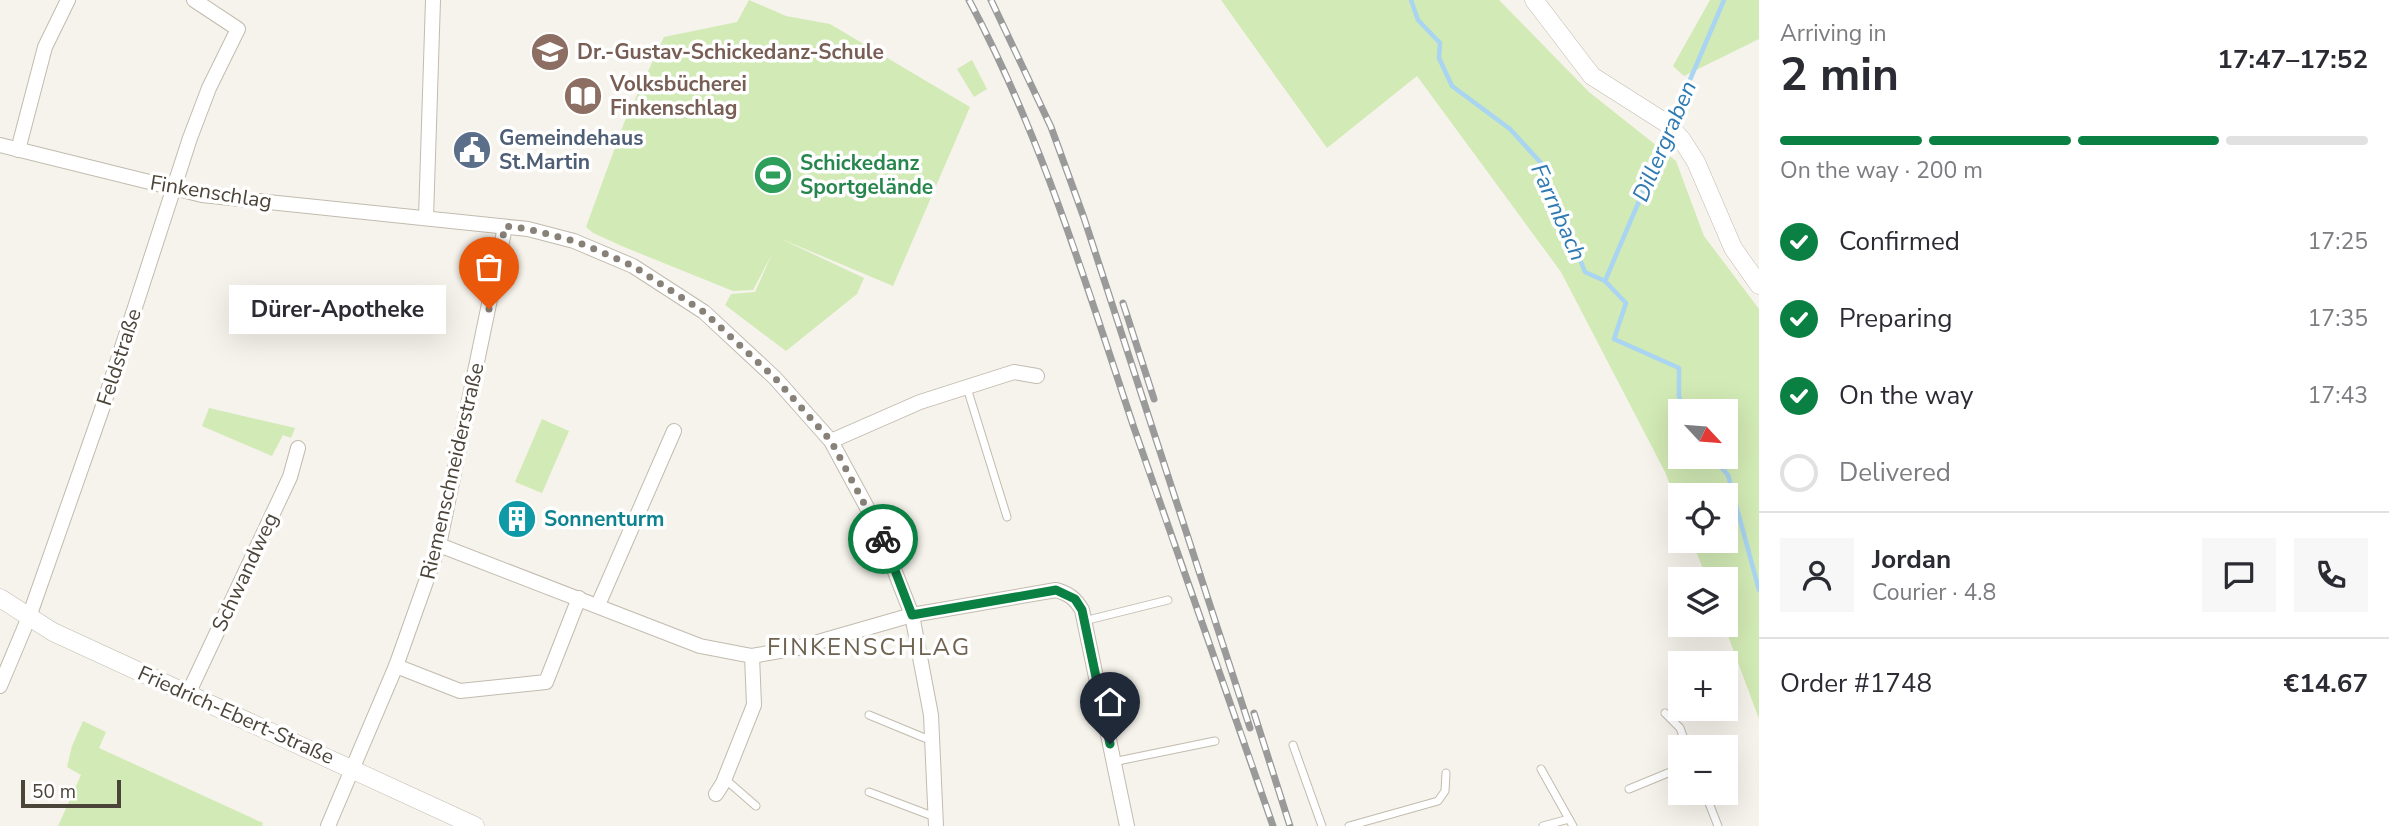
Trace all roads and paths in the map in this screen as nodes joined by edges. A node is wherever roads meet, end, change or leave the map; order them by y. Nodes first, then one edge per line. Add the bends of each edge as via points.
1 (68, 0) edge
2 (194, 0) edge
3 (433, 0) edge
4 (1534, 0) edge
5 (0, 145) edge
6 (18, 150) junction
7 (174, 189) junction
8 (426, 218) junction
9 (505, 226) junction
10 (1759, 285) edge
11 (1037, 376) dead end
12 (967, 388) junction
13 (674, 431) dead end
14 (831, 441) junction
15 (298, 448) dead end
16 (1007, 517) dead end
17 (439, 545) junction
18 (0, 598) edge
19 (579, 598) junction
20 (1168, 600) dead end
21 (598, 606) junction
22 (912, 615) junction
23 (29, 617) junction
24 (1084, 621) junction
25 (752, 656) junction
26 (396, 666) junction
27 (0, 686) edge
28 (188, 694) junction
29 (1665, 713) dead end
30 (870, 715) dead end
31 (1683, 735) edge
32 (933, 741) junction
33 (1215, 741) dead end
34 (1293, 745) dead end
35 (1113, 762) junction
36 (353, 768) junction
37 (1541, 769) dead end
38 (1446, 772) dead end
39 (1668, 773) edge
40 (725, 778) junction
41 (1629, 789) dead end
42 (869, 792) dead end
43 (716, 794) dead end
44 (1710, 805) edge
45 (756, 806) dead end
46 (935, 821) edge
47 (1571, 822) edge
48 (328, 826) edge
49 (475, 826) edge
50 (1127, 826) edge
51 (1322, 826) edge
52 (1349, 826) edge
53 (1543, 826) edge
54 (1718, 826) edge

1 - 6 street via 45,47
2 - 7 street, Feldstraße via 238,29 209,88
3 - 8 street
4 - 10 street via 1592,76 1666,123 1682,139 1732,248
5 - 6 street, Finkenschlag
6 - 7 street, Finkenschlag
7 - 8 street, Finkenschlag
7 - 23 street, Feldstraße
8 - 9 street, Finkenschlag
9 - 14 street, Finkenschlag via 574,241 663,284 704,312 775,378
9 - 17 street, Riemenschneiderstraße
11 - 12 street via 1014,372
12 - 14 street via 920,402
12 - 16 lane
13 - 21 street
14 - 22 street, Finkenschlag via 877,526
15 - 28 street, Schwandweg via 290,477
17 - 19 street
17 - 26 street, Riemenschneiderstraße
18 - 23 street, Friedrich-Ebert-Straße
19 - 21 street
19 - 26 street via 547,682 460,691
20 - 24 lane
21 - 25 street via 700,646
22 - 24 street via 1056,590 1075,599
22 - 25 street
22 - 32 street, Finkenschlag
23 - 27 street, Feldstraße
23 - 28 street, Friedrich-Ebert-Straße
24 - 35 street
25 - 40 street via 754,705
26 - 36 street, Riemenschneiderstraße
28 - 36 street, Friedrich-Ebert-Straße
29 - 31 lane
30 - 32 lane
32 - 46 street, Finkenschlag
33 - 35 lane
34 - 51 lane
35 - 50 street
36 - 48 street, Riemenschneiderstraße
36 - 49 street, Friedrich-Ebert-Straße
37 - 47 lane
38 - 52 lane via 1445,791 1438,801
39 - 41 lane
40 - 43 street
40 - 45 lane
42 - 46 lane
44 - 54 lane
47 - 53 lane

